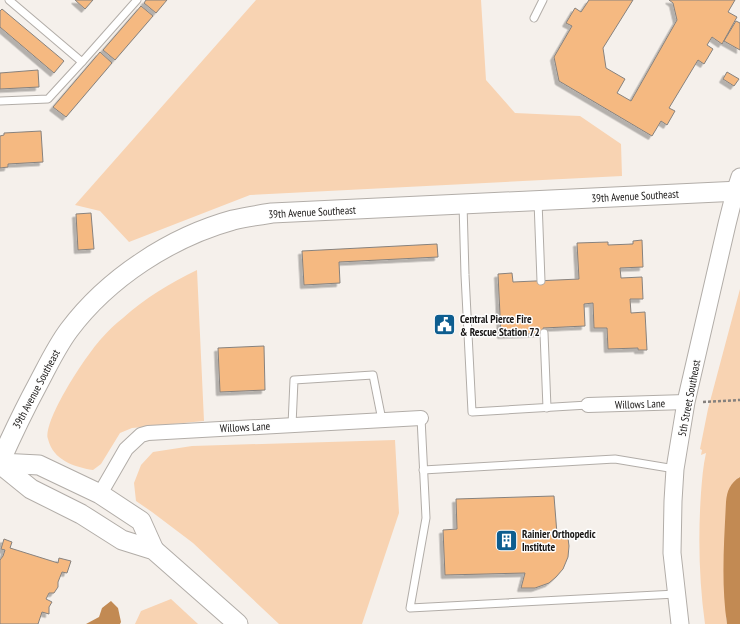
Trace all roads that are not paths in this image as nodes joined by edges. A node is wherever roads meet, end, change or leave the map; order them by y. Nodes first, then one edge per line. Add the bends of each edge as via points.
1 (9, 0) edge
2 (137, 0) edge
3 (543, 0) edge
4 (534, 18) dead end
5 (82, 62) junction
6 (0, 101) edge
7 (738, 187) edge
8 (538, 201) junction
9 (464, 204) junction
10 (541, 280) dead end
11 (544, 333) dead end
12 (686, 402) junction
13 (588, 405) joint
14 (548, 408) junction
15 (421, 418) joint
16 (382, 420) junction
17 (292, 425) junction
18 (0, 463) edge
19 (676, 469) junction
20 (423, 470) junction
21 (100, 494) junction
22 (154, 550) junction
23 (676, 594) junction
24 (238, 624) edge
25 (680, 624) edge

1 - 5 lane
2 - 5 lane
3 - 4 lane
5 - 6 lane via 48,99
7 - 8 main road, 39th Avenue Southeast
7 - 12 street, 5th Street Southeast
8 - 9 main road, 39th Avenue Southeast
8 - 10 lane
9 - 14 lane via 464,275 472,412
9 - 18 main road, 39th Avenue Southeast via 272,213 234,220 198,232 166,247 124,274 93,302 68,330 47,365
11 - 14 lane
12 - 13 street, Willows Lane
12 - 19 street, 5th Street Southeast
13 - 14 lane
15 - 16 street, Willows Lane
15 - 20 lane
16 - 17 street, Willows Lane
16 - 17 lane via 373,374 294,380
17 - 21 street, Willows Lane via 141,435 126,449
18 - 21 main road via 39,465
18 - 22 main road via 31,489 81,514 122,540
19 - 20 lane via 615,459
19 - 23 street, 5th Street Southeast via 672,553
20 - 23 lane via 426,518 410,608
21 - 22 main road via 141,521
22 - 24 main road
23 - 25 street, 5th Street Southeast

